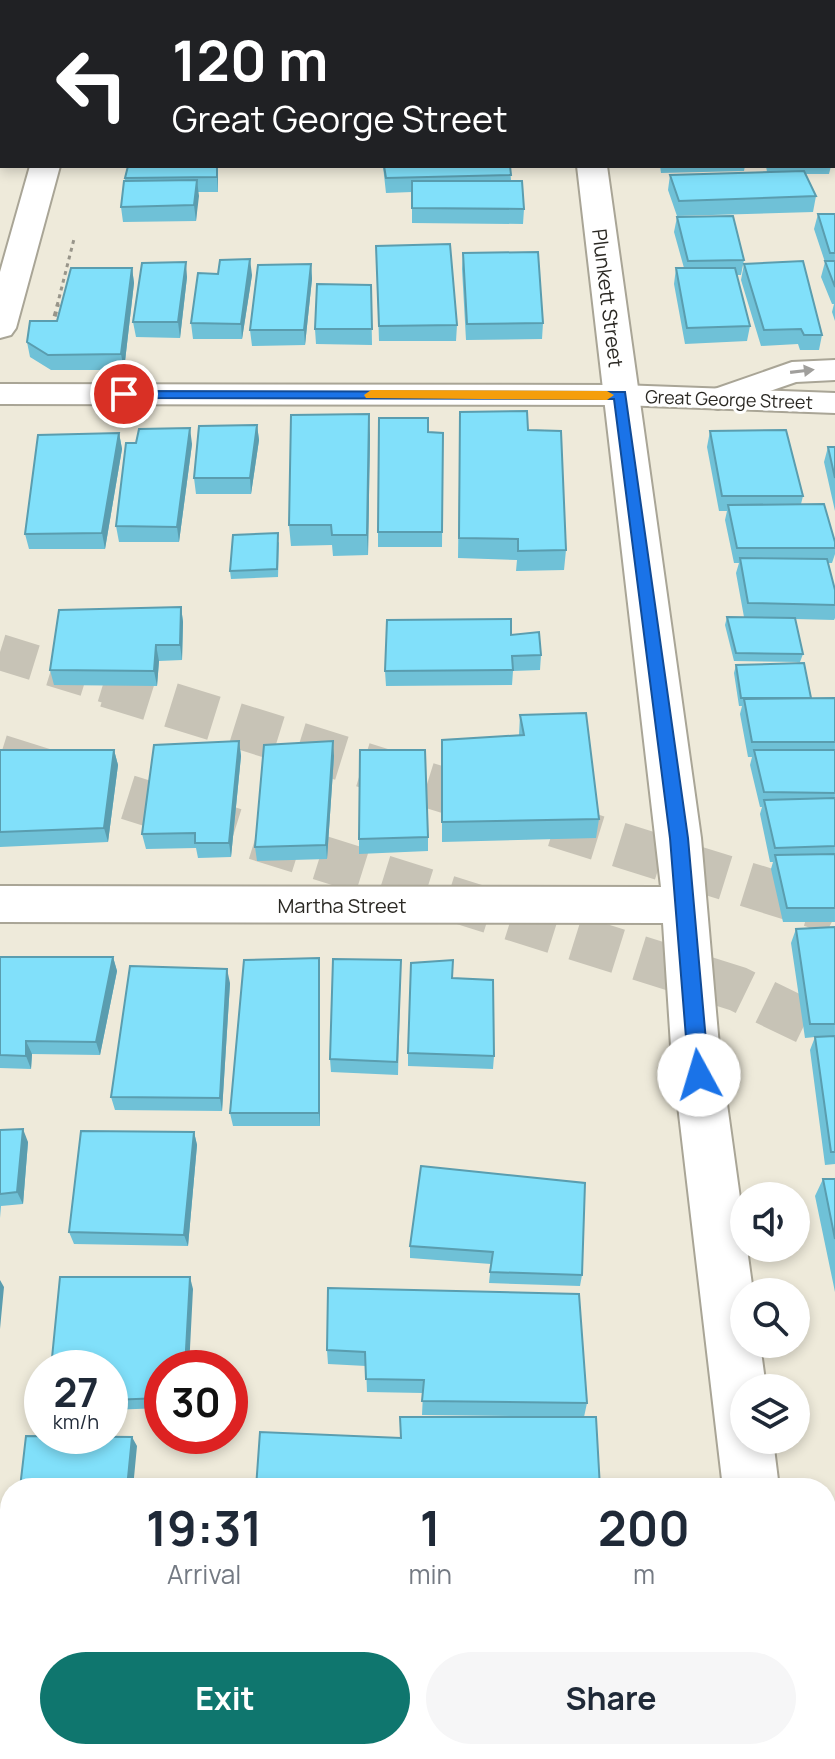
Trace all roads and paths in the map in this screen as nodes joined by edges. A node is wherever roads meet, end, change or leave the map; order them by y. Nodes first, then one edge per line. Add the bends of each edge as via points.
1 (44, 168) edge
2 (592, 168) edge
3 (74, 237) dead end
4 (0, 328) edge
5 (50, 335) edge
6 (835, 370) edge
7 (0, 394) edge
8 (620, 395) junction
9 (718, 399) junction
10 (835, 403) edge
11 (0, 904) edge
12 (684, 905) junction
13 (737, 1374) edge
14 (747, 1454) edge
15 (750, 1478) edge

1 - 4 street
2 - 8 street, Plunkett Street
3 - 5 path
9 -> 6 street via 792,372
7 - 8 street, Great George Street
8 - 9 street, Great George Street
8 - 12 street, Plunkett Street
9 - 10 street, Great George Street
11 - 12 street, Martha Street
12 - 13 street, Plunkett Street via 695,1046
14 - 15 street

